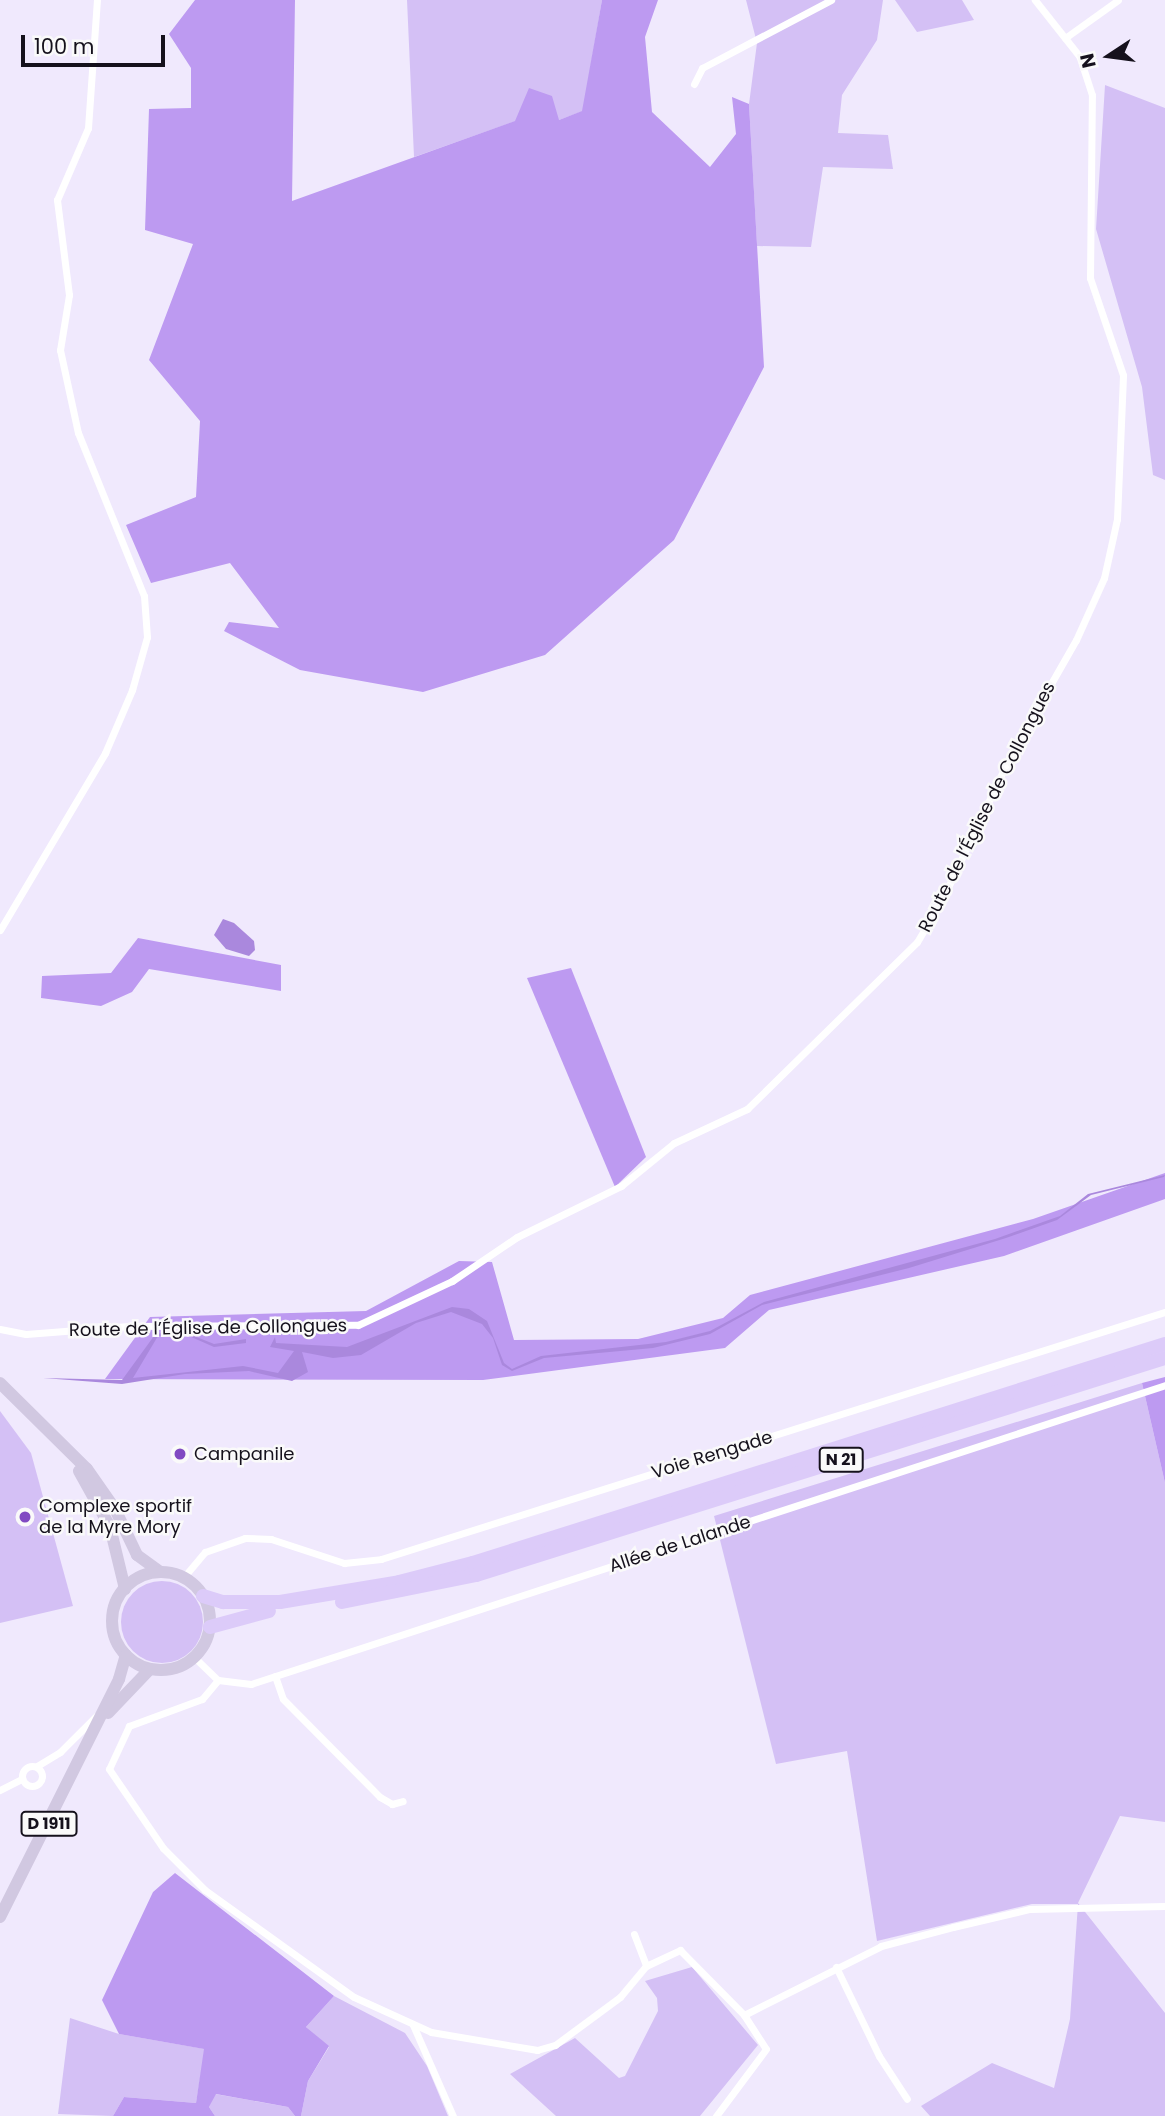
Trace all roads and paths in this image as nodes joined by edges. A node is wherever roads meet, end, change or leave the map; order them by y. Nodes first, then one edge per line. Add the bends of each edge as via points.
1 (97, 0) edge
2 (831, 0) edge
3 (1035, 0) edge
4 (1118, 0) edge
5 (1065, 38) junction
6 (694, 84) dead end
7 (0, 930) edge
8 (1165, 1312) edge
9 (0, 1329) edge
10 (1165, 1344) edge
11 (1165, 1357) edge
12 (0, 1381) edge
13 (1165, 1385) edge
14 (59, 1442) junction
15 (160, 1572) junction
16 (183, 1577) junction
17 (125, 1589) junction
18 (203, 1596) junction
19 (210, 1627) junction
20 (126, 1655) junction
21 (194, 1657) junction
22 (150, 1669) junction
23 (275, 1676) junction
24 (218, 1679) junction
25 (106, 1705) junction
26 (94, 1730) junction
27 (37, 1766) junction
28 (22, 1779) junction
29 (0, 1790) edge
30 (403, 1801) dead end
31 (1165, 1906) edge
32 (0, 1917) edge
33 (634, 1934) dead end
34 (646, 1966) junction
35 (836, 1967) junction
36 (744, 2015) junction
37 (413, 2025) junction
38 (906, 2099) dead end
39 (453, 2116) edge
40 (716, 2116) edge

1 - 7 street via 88,128 57,200 69,295 60,350 78,433 144,596 147,637 132,690 105,753
2 - 6 street via 702,68
3 - 5 street, Route de l’Église de Collongues
4 - 5 street
5 - 9 street, Route de l’Église de Collongues via 1080,57 1092,95 1090,278 1122,375 1117,519 1104,578 1076,640 1012,752 942,900 916,942 747,1109 674,1143 621,1186 517,1237 452,1281 358,1325 129,1326 26,1334
8 - 16 street, Voie Rengade via 382,1559 344,1563 257,1537 215,1546
10 - 18 highway, N 21 via 473,1563 399,1582 280,1602 232,1603
11 - 19 highway, N 21 via 476,1575 385,1595 248,1614
12 - 14 main road
13 - 23 street, Allée de Lalande
14 - 15 main road via 102,1489 137,1555
14 - 17 main road via 94,1494 110,1528
15 - 16 main road
15 - 17 main road via 135,1580
16 - 18 main road
17 - 20 main road via 113,1617 114,1632
18 - 19 main road
19 - 21 main road
20 - 22 main road
20 - 25 main road, D 1911
21 - 22 main road via 176,1668
21 - 24 street
22 - 26 main road, D 1911
23 - 24 street, Allée de Lalande via 240,1685
23 - 30 street via 283,1699 380,1797 392,1804
24 - 37 street via 202,1699 129,1726 110,1761 111,1777 163,1848 205,1890 330,1982
25 - 26 main road, D 1911
25 - 27 street via 60,1752
26 - 32 main road, D 1911
27 - 28 street via 27,1767
27 - 28 street via 43,1777 38,1785 29,1786
28 - 29 street
31 - 35 street via 1030,1909 881,1946
33 - 34 street
34 - 36 street via 680,1950
34 - 37 street via 620,1997 545,2049 431,2032
35 - 36 street
35 - 38 street via 879,2056
36 - 40 street via 766,2049
37 - 39 street

